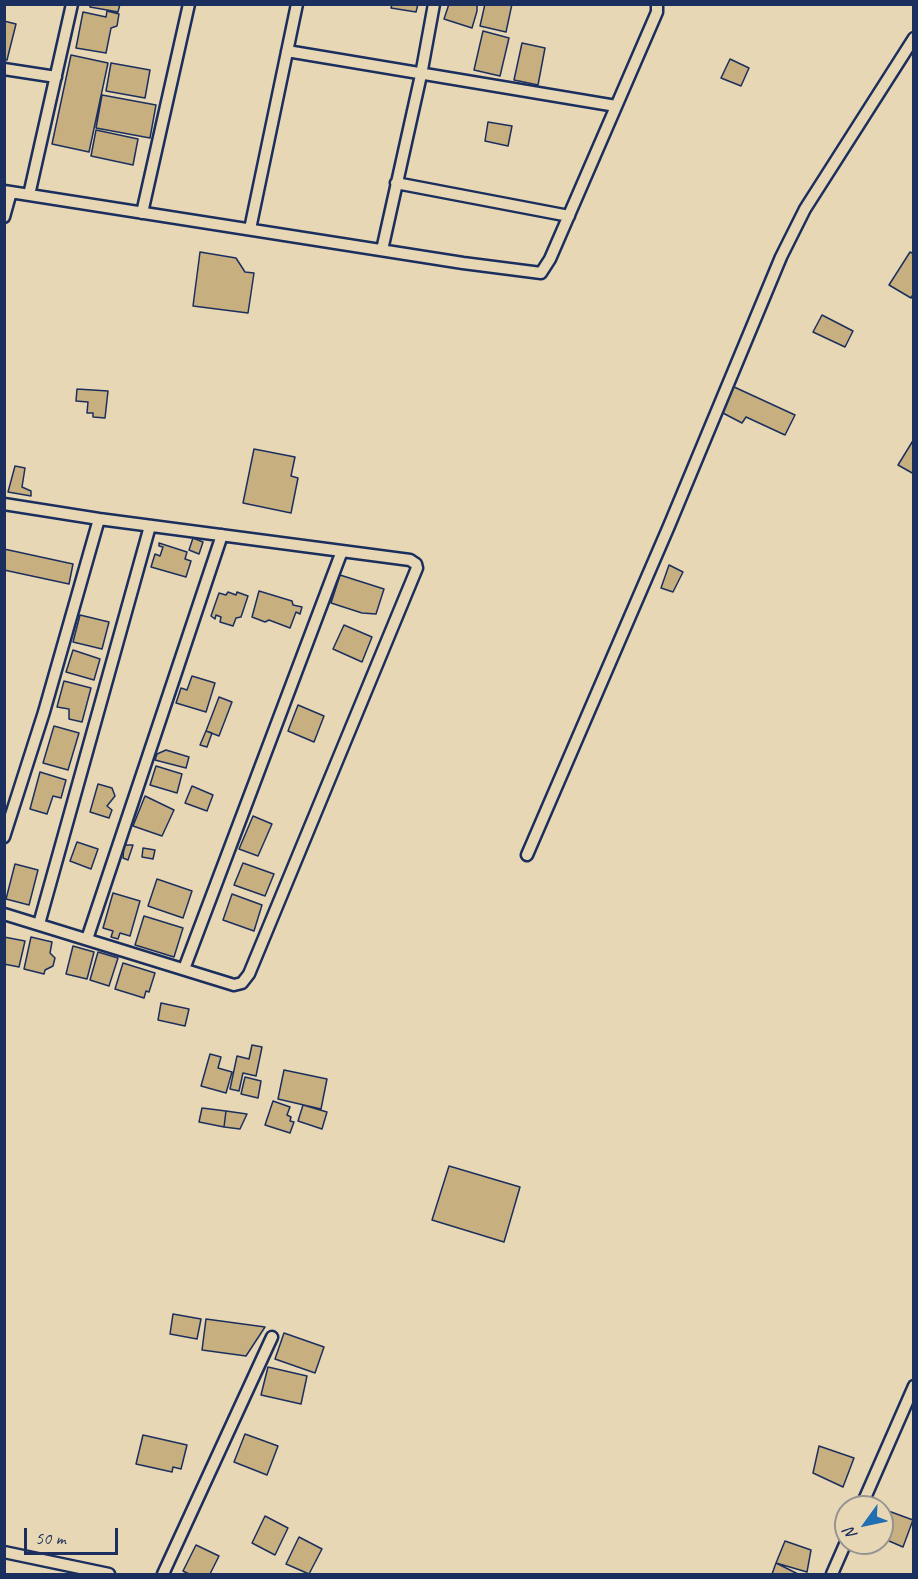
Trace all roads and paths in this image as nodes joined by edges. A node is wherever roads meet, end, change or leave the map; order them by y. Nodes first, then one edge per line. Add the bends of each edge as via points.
1 (72, 4) edge
2 (189, 4) edge
3 (297, 4) edge
4 (434, 4) edge
5 (657, 4) edge
6 (914, 38) edge
7 (287, 51) junction
8 (4, 69) edge
9 (421, 75) junction
10 (56, 77) junction
11 (616, 106) junction
12 (396, 183) junction
13 (8, 192) edge
14 (29, 195) junction
15 (142, 213) junction
16 (569, 216) junction
17 (4, 217) edge
18 (250, 229) junction
19 (382, 250) junction
20 (4, 504) edge
21 (99, 519) junction
22 (150, 526) junction
23 (222, 535) junction
24 (342, 551) junction
25 (4, 837) edge
26 (527, 855) dead end
27 (4, 914) edge
28 (39, 924) junction
29 (87, 939) junction
30 (184, 969) junction
31 (272, 1337) dead end
32 (914, 1386) edge
33 (866, 1495) edge
34 (4, 1552) edge
35 (840, 1555) edge
36 (108, 1575) edge
37 (163, 1575) edge
38 (832, 1575) edge

1 - 10 street
2 - 15 street
3 - 7 street
4 - 9 street
5 - 11 street
6 - 26 street via 805,209 781,257
7 - 9 street
7 - 18 street
8 - 10 street
9 - 11 street
9 - 12 street
10 - 14 street
11 - 16 street
12 - 16 street
12 - 19 street
13 - 14 street
13 - 17 street
14 - 15 street
15 - 18 street
16 - 19 street via 541,273
18 - 19 street
20 - 21 street
21 - 22 street
21 - 25 street
22 - 23 street
22 - 28 street
23 - 24 street
23 - 29 street
24 - 30 street
24 - 30 street via 410,560 416,564 416,574 249,974 234,985
27 - 28 street
28 - 29 street
29 - 30 street
31 - 37 street
32 - 33 street
34 - 36 street
35 - 38 street

